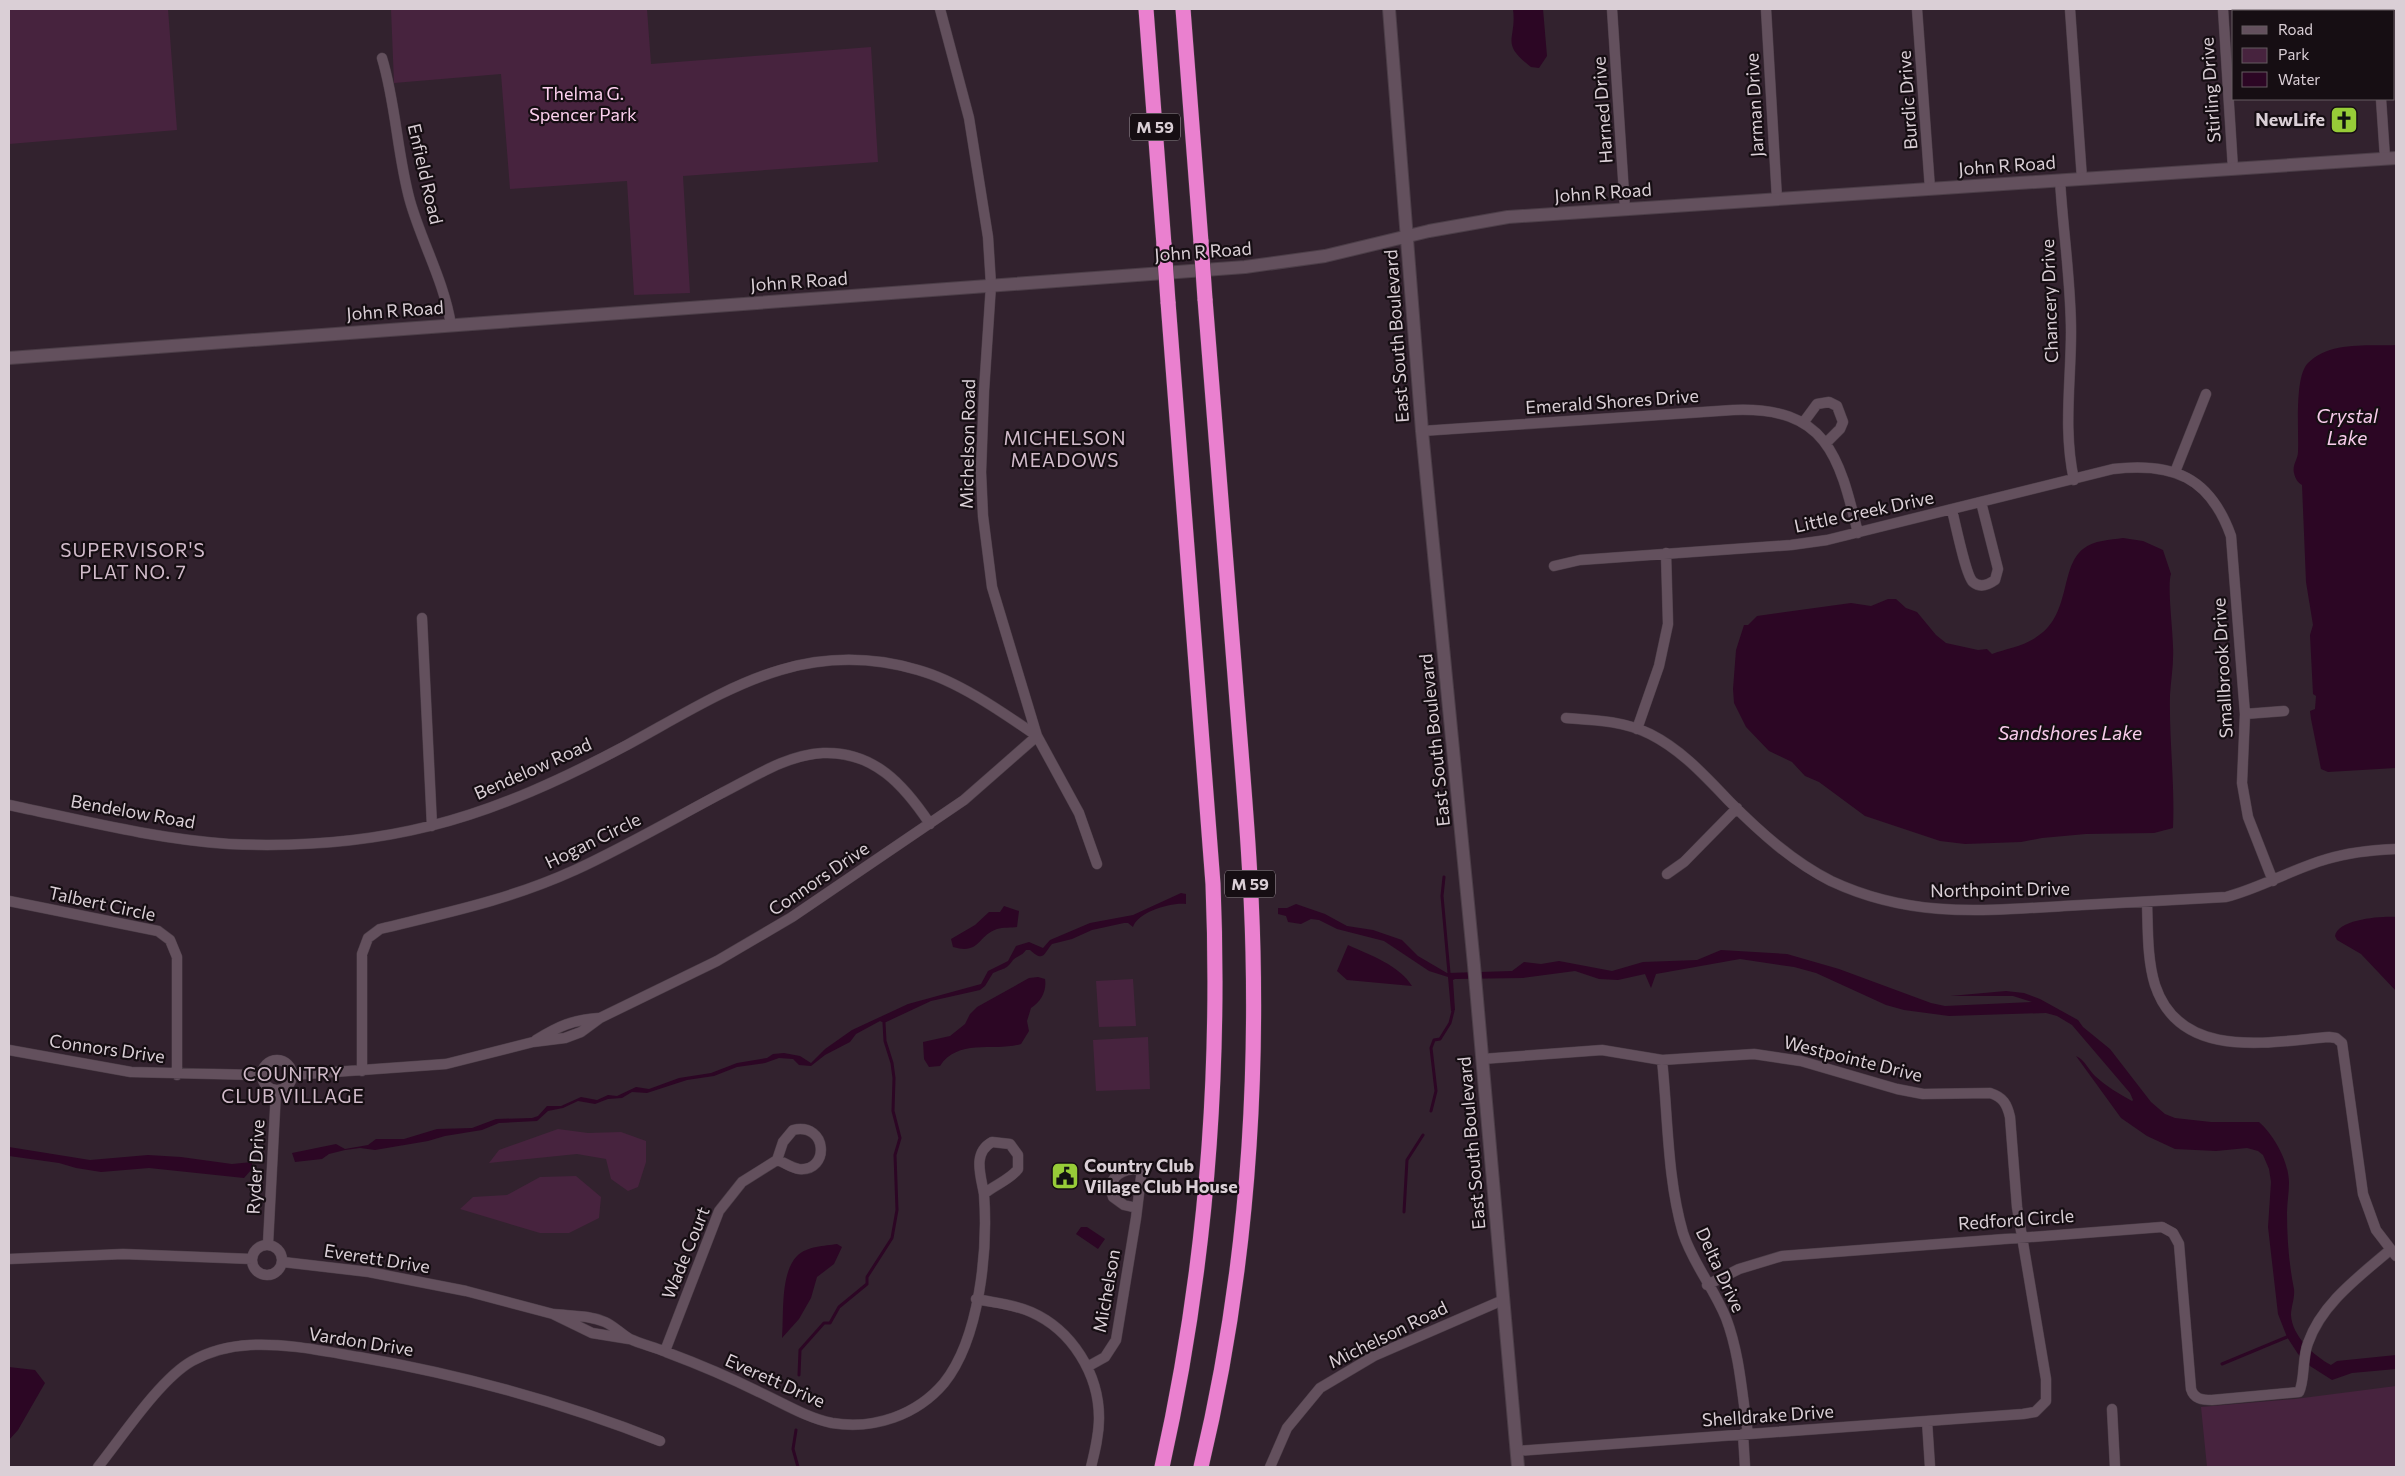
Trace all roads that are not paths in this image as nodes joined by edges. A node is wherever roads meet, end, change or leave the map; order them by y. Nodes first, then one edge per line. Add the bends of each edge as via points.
1 (940, 9) edge
2 (1146, 9) edge
3 (1183, 9) edge
4 (1389, 9) edge
5 (1612, 9) edge
6 (1766, 9) edge
7 (1918, 9) edge
8 (2070, 9) edge
9 (2222, 9) edge
10 (382, 58) dead end
11 (2381, 100) edge
12 (2391, 158) edge
13 (2233, 169) junction
14 (2082, 179) junction
15 (2060, 180) junction
16 (1930, 189) junction
17 (1777, 199) junction
18 (1625, 209) junction
19 (1406, 237) junction
20 (991, 285) junction
21 (451, 325) junction
22 (9, 358) edge
23 (2206, 394) dead end
24 (1803, 423) junction
25 (1422, 431) junction
26 (1826, 443) junction
27 (2175, 472) junction
28 (2074, 480) junction
29 (1981, 502) junction
30 (1952, 510) junction
31 (1858, 534) junction
32 (1666, 553) junction
33 (1554, 566) dead end
34 (422, 618) dead end
35 (2284, 711) dead end
36 (2245, 714) junction
37 (1566, 718) dead end
38 (1637, 729) junction
39 (1037, 736) junction
40 (9, 805) edge
41 (1736, 808) junction
42 (930, 824) junction
43 (432, 826) junction
44 (2396, 849) edge
45 (1097, 864) dead end
46 (1667, 874) dead end
47 (2272, 881) junction
48 (9, 901) edge
49 (2147, 902) junction
50 (9, 1050) edge
51 (1482, 1059) junction
52 (1662, 1060) junction
53 (362, 1071) junction
54 (177, 1075) junction
55 (261, 1075) junction
56 (292, 1075) junction
57 (276, 1091) junction
58 (777, 1160) junction
59 (984, 1194) junction
60 (1137, 1208) dead end
61 (2023, 1236) junction
62 (268, 1244) junction
63 (2393, 1253) edge
64 (9, 1259) edge
65 (252, 1259) junction
66 (283, 1262) junction
67 (1707, 1285) junction
68 (976, 1299) junction
69 (1503, 1300) junction
70 (553, 1314) junction
71 (630, 1339) junction
72 (665, 1352) junction
73 (1087, 1366) junction
74 (2112, 1409) dead end
75 (2023, 1414) joint
76 (1927, 1421) junction
77 (1745, 1434) junction
78 (660, 1441) dead end
79 (1516, 1451) junction
80 (98, 1467) edge
81 (1091, 1467) edge
82 (1162, 1467) edge
83 (1201, 1467) edge
84 (1270, 1467) edge
85 (1518, 1467) edge
86 (1745, 1467) edge
87 (1930, 1467) edge
88 (2115, 1467) edge

1 - 20 street, Michelson Road via 962,85 976,152 987,227
2 - 82 highway, M 59, bridge via 1213,884 1216,996 1212,1117 1201,1246 1184,1361
3 - 83 highway, M 59, bridge via 1247,839 1253,991 1248,1150 1239,1241 1230,1314
4 - 19 main road, East South Boulevard
5 - 18 street, Harned Drive
6 - 17 street, Jarman Drive
7 - 16 street, Burdic Drive
8 - 14 street
9 - 13 street, Stirling Drive
10 - 21 street, Enfield Road via 410,200 445,295
11 - 12 street
12 - 13 main road, John R Road
13 - 14 main road, John R Road
14 - 15 main road, John R Road
15 - 16 main road, John R Road
15 - 28 street, Chancery Drive via 2071,329 2068,450
16 - 17 main road, John R Road
17 - 18 main road, John R Road
18 - 19 main road, John R Road via 1508,217
19 - 20 main road, John R Road via 1282,263
19 - 25 main road, East South Boulevard
20 - 21 main road, John R Road
20 - 39 street, Michelson Road via 982,434 983,524 996,604
21 - 22 main road, John R Road
23 - 27 street
24 - 25 street, Emerald Shores Drive via 1778,412 1754,409
24 - 26 street, Emerald Shores Drive
24 - 26 street via 1816,404 1829,402 1838,406 1843,422
25 - 51 main road, East South Boulevard
26 - 31 street, Emerald Shores Drive via 1839,466
27 - 28 street, Little Creek Drive via 2142,466 2114,469
27 - 36 street, Smallbrook Drive via 2212,498 2231,536
28 - 29 street, Little Creek Drive
29 - 30 street, Little Creek Drive
29 - 30 street via 1998,569 1995,580 1989,584 1979,585 1970,578
30 - 31 street, Little Creek Drive
31 - 32 street, Little Creek Drive via 1791,545
32 - 33 street, Little Creek Drive via 1580,560
32 - 38 street via 1667,634
34 - 43 street
35 - 36 street
36 - 47 street, Smallbrook Drive via 2242,766 2245,802
37 - 38 street, Northpoint Drive via 1604,720
38 - 41 street, Northpoint Drive via 1671,746
39 - 42 street, Connors Drive via 993,776
39 - 43 street, Bendelow Road via 954,685 920,670 859,659 804,663 749,679 627,745 521,795
39 - 45 street, Michelson Road via 1079,813
40 - 43 street, Bendelow Road via 170,837 229,844 340,840
41 - 46 street via 1684,862
41 - 49 street, Northpoint Drive via 1780,847 1814,871 1858,892 1894,903 1955,911
42 - 53 street, Connors Drive via 747,945 654,994 600,1018 581,1032 446,1064
42 - 53 street, Hogan Circle via 902,785 880,768 850,756 809,754 776,765 590,863 543,884 481,906 380,929 368,938 362,954
44 - 47 street, Northpoint Drive via 2326,859
47 - 49 street, Northpoint Drive via 2226,897
48 - 54 street, Talbert Circle via 158,931 170,940 178,957
49 - 63 street via 2149,957 2155,986 2168,1009 2186,1026 2213,1039 2235,1043 2329,1037 2342,1043 2363,1194 2376,1230
50 - 54 street, Connors Drive via 102,1069
51 - 52 street, Westpointe Drive via 1602,1050
51 - 69 main road, East South Boulevard
52 - 61 street, Westpointe Drive via 1735,1054 1774,1056 1923,1094 1990,1093 1999,1096 2010,1118 2017,1207
52 - 67 street, Delta Drive via 1678,1215
53 - 56 street, Connors Drive
54 - 55 street, Connors Drive
55 - 56 street via 268,1063 277,1060 286,1063
55 - 57 street via 265,1085
56 - 57 street via 289,1085
57 - 62 street, Ryder Drive
58 - 58 street via 799,1169 805,1168 817,1162 821,1156 821,1145 812,1133 793,1130 783,1142
58 - 72 street, Wade Court via 742,1182 719,1211
59 - 59 street, Everett Drive via 1018,1168 1018,1155 1010,1144 992,1142 982,1150 979,1160
59 - 68 street, Everett Drive via 985,1251
60 - 73 street, Michelson via 1116,1340 1105,1357
61 - 63 street, Redford Circle via 2156,1226 2173,1233 2177,1237 2180,1254 2190,1389 2194,1397 2212,1400 2299,1392 2308,1342 2326,1310 2345,1289
61 - 67 street, Redford Circle via 1782,1256 1739,1269
61 - 75 street, Westpointe Drive via 2047,1392 2042,1408
62 - 65 street via 259,1247
62 - 66 street via 277,1248
64 - 65 street via 123,1254
65 - 66 street via 255,1270 268,1275 278,1271
66 - 70 street, Everett Drive via 436,1284
67 - 77 street, Delta Drive via 1722,1310 1734,1343
68 - 72 street, Everett Drive via 966,1341 955,1368 946,1380 918,1406 878,1422 848,1424 820,1419
68 - 73 street via 1012,1305 1033,1313 1063,1335
69 - 79 main road, East South Boulevard
69 - 84 street, Michelson Road via 1374,1356 1320,1388 1287,1428
70 - 71 street, Everett Drive via 592,1333
70 - 71 street, Everett Drive via 606,1322
71 - 72 street, Everett Drive
73 - 81 street via 1096,1390 1099,1420
74 - 88 street
75 - 76 street, Shelldrake Drive
76 - 77 street, Shelldrake Drive
76 - 87 street
77 - 79 street, Shelldrake Drive
77 - 86 street, Delta Drive
78 - 80 street, Vardon Drive via 468,1378 350,1356 251,1344 214,1351 181,1368 166,1382
79 - 85 main road, East South Boulevard

